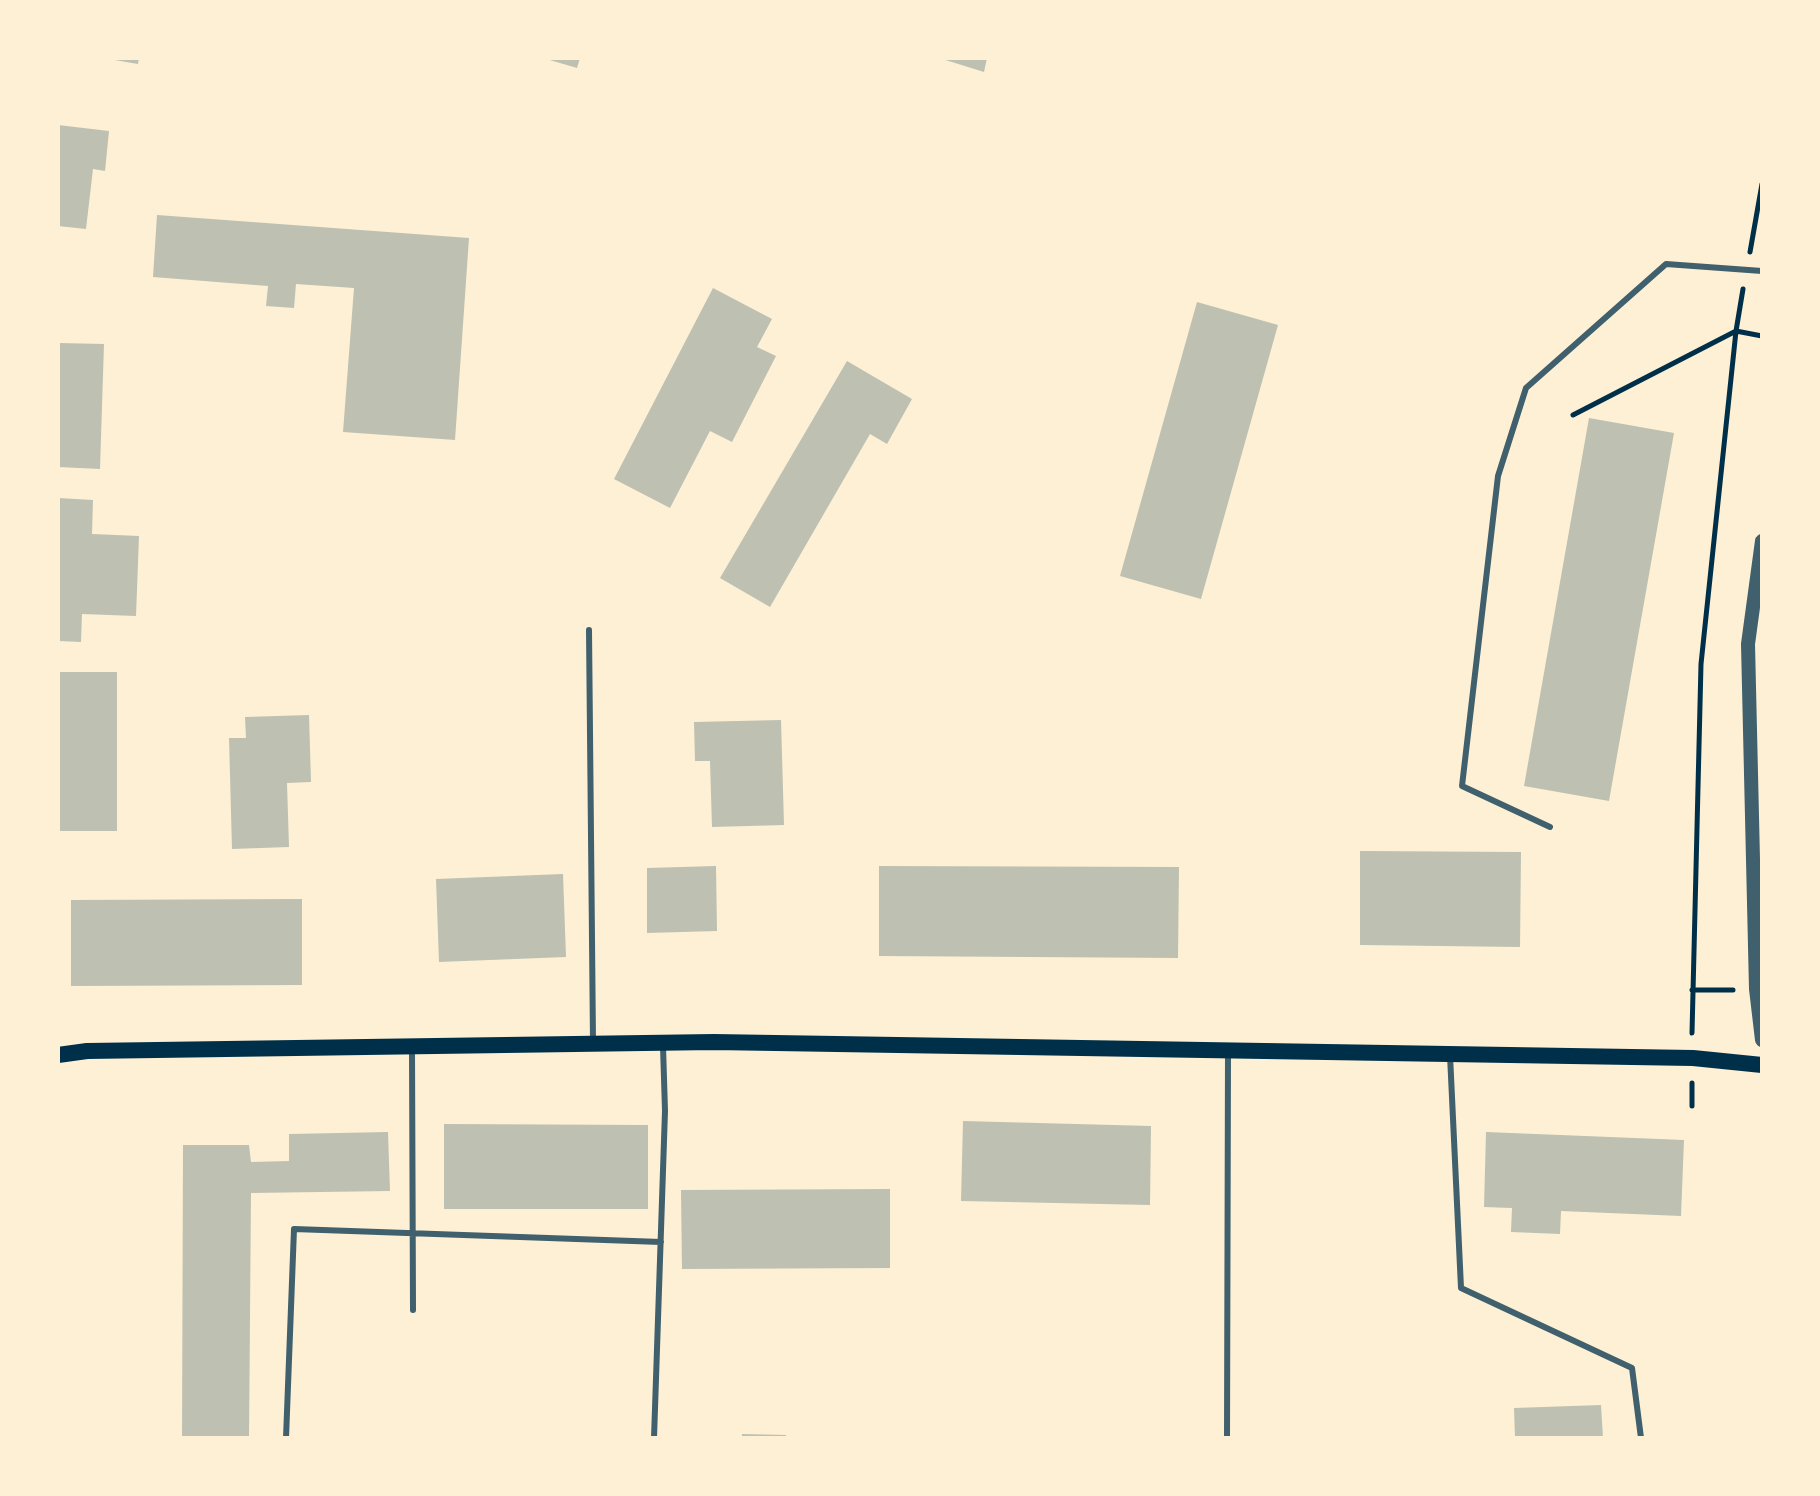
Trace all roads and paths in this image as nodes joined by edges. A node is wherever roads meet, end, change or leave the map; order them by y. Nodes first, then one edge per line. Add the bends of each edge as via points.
1 (1762, 184) edge
2 (1747, 270) junction
3 (1762, 271) edge
4 (1736, 331) junction
5 (1762, 336) edge
6 (1573, 415) dead end
7 (1762, 541) edge
8 (589, 630) dead end
9 (1550, 827) dead end
10 (1756, 989) junction
11 (1692, 990) junction
12 (1762, 1040) edge
13 (663, 1042) junction
14 (593, 1043) junction
15 (412, 1046) junction
16 (1228, 1052) junction
17 (58, 1055) edge
18 (1450, 1055) junction
19 (1693, 1058) junction
20 (1762, 1065) edge
21 (1692, 1106) dead end
22 (412, 1234) junction
23 (661, 1242) junction
24 (413, 1310) dead end
25 (286, 1438) edge
26 (654, 1438) edge
27 (1227, 1438) edge
28 (1641, 1438) edge

1 - 2 path
2 - 3 lane
2 - 4 path
2 - 9 lane via 1666,264 1526,388 1498,476 1462,786
4 - 5 path
4 - 6 path
4 - 11 path via 1701,664
7 - 10 street via 1748,644
8 - 14 lane
10 - 11 path
10 - 12 street
11 - 19 path
13 - 14 main road
13 - 16 main road
13 - 23 lane
14 - 15 main road
15 - 17 main road
15 - 22 lane
16 - 18 main road
16 - 27 lane
18 - 19 main road
18 - 28 lane via 1461,1288 1632,1368
19 - 20 main road
19 - 21 path
22 - 23 lane
22 - 24 lane
22 - 25 lane via 294,1229
23 - 26 lane

